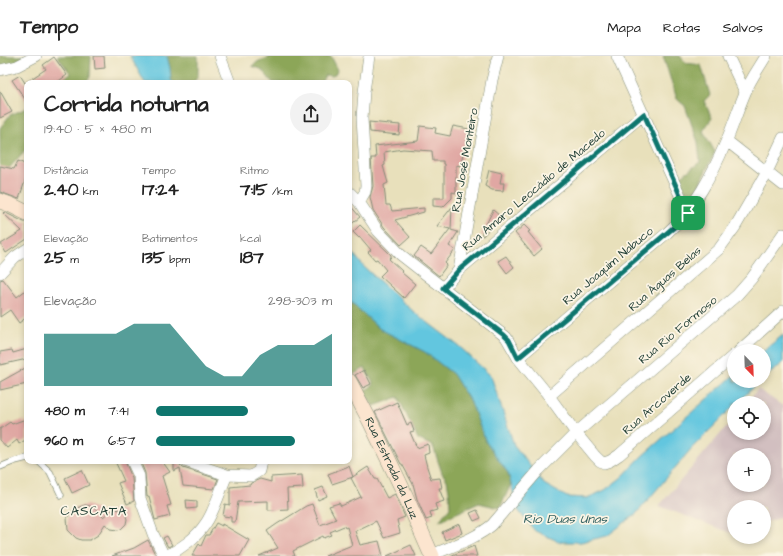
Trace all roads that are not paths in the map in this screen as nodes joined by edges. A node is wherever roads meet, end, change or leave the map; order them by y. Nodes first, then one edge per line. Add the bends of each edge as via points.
1 (36, 56) edge
2 (220, 56) edge
3 (369, 56) edge
4 (498, 56) edge
5 (617, 56) edge
6 (728, 56) edge
7 (766, 56) edge
8 (0, 70) edge
9 (229, 80) edge
10 (745, 92) junction
11 (644, 114) junction
12 (783, 138) edge
13 (727, 141) junction
14 (767, 172) junction
15 (783, 185) edge
16 (352, 195) edge
17 (0, 201) edge
18 (359, 202) junction
19 (24, 211) edge
20 (688, 213) junction
21 (783, 234) edge
22 (24, 251) edge
23 (459, 270) junction
24 (0, 273) edge
25 (443, 288) junction
26 (783, 311) edge
27 (747, 344) edge
28 (518, 358) junction
29 (727, 361) edge
30 (352, 387) edge
31 (550, 396) junction
32 (576, 433) junction
33 (24, 459) edge
34 (41, 464) edge
35 (133, 464) edge
36 (194, 464) edge
37 (260, 464) edge
38 (0, 467) edge
39 (227, 475) junction
40 (61, 495) dead end
41 (432, 555) edge
42 (165, 556) edge

1 - 8 street via 17,66
2 - 9 street
3 - 18 street via 362,118 366,186
4 - 23 street, Rua José Monteiro via 490,88
5 - 11 street
6 - 10 street
7 - 10 street, Rua Joaquim Nabuco
10 - 13 street, Rua Joaquim Nabuco
11 - 20 street
11 - 23 street, Rua Amaro Leocádio de Macedo
12 - 14 street, Rua Águas Belas
13 - 14 street
13 - 20 street, Rua Joaquim Nabuco via 699,197
14 - 15 street
14 - 31 street, Rua Águas Belas via 736,227 719,249
16 - 18 street
17 - 19 main road
18 - 25 street via 387,242
20 - 28 street, Rua Joaquim Nabuco
21 - 32 street, Rua Rio Formoso via 752,278 733,299
22 - 24 street
23 - 25 street, Rua Amaro Leocádio de Macedo
25 - 28 street via 504,335
26 - 27 street
28 - 31 street
29 - 32 street, Rua Arcoverde via 610,461 600,461
30 - 41 main road, Rua Estrada da Luz
31 - 32 street
32 - 41 street, Rua Rio Formoso via 539,470 486,531
33 - 38 lane
34 - 40 lane via 50,472
35 - 42 street via 139,476 140,498 153,534
36 - 39 street
37 - 39 street via 259,470 251,476
39 - 42 street via 207,522 176,552

